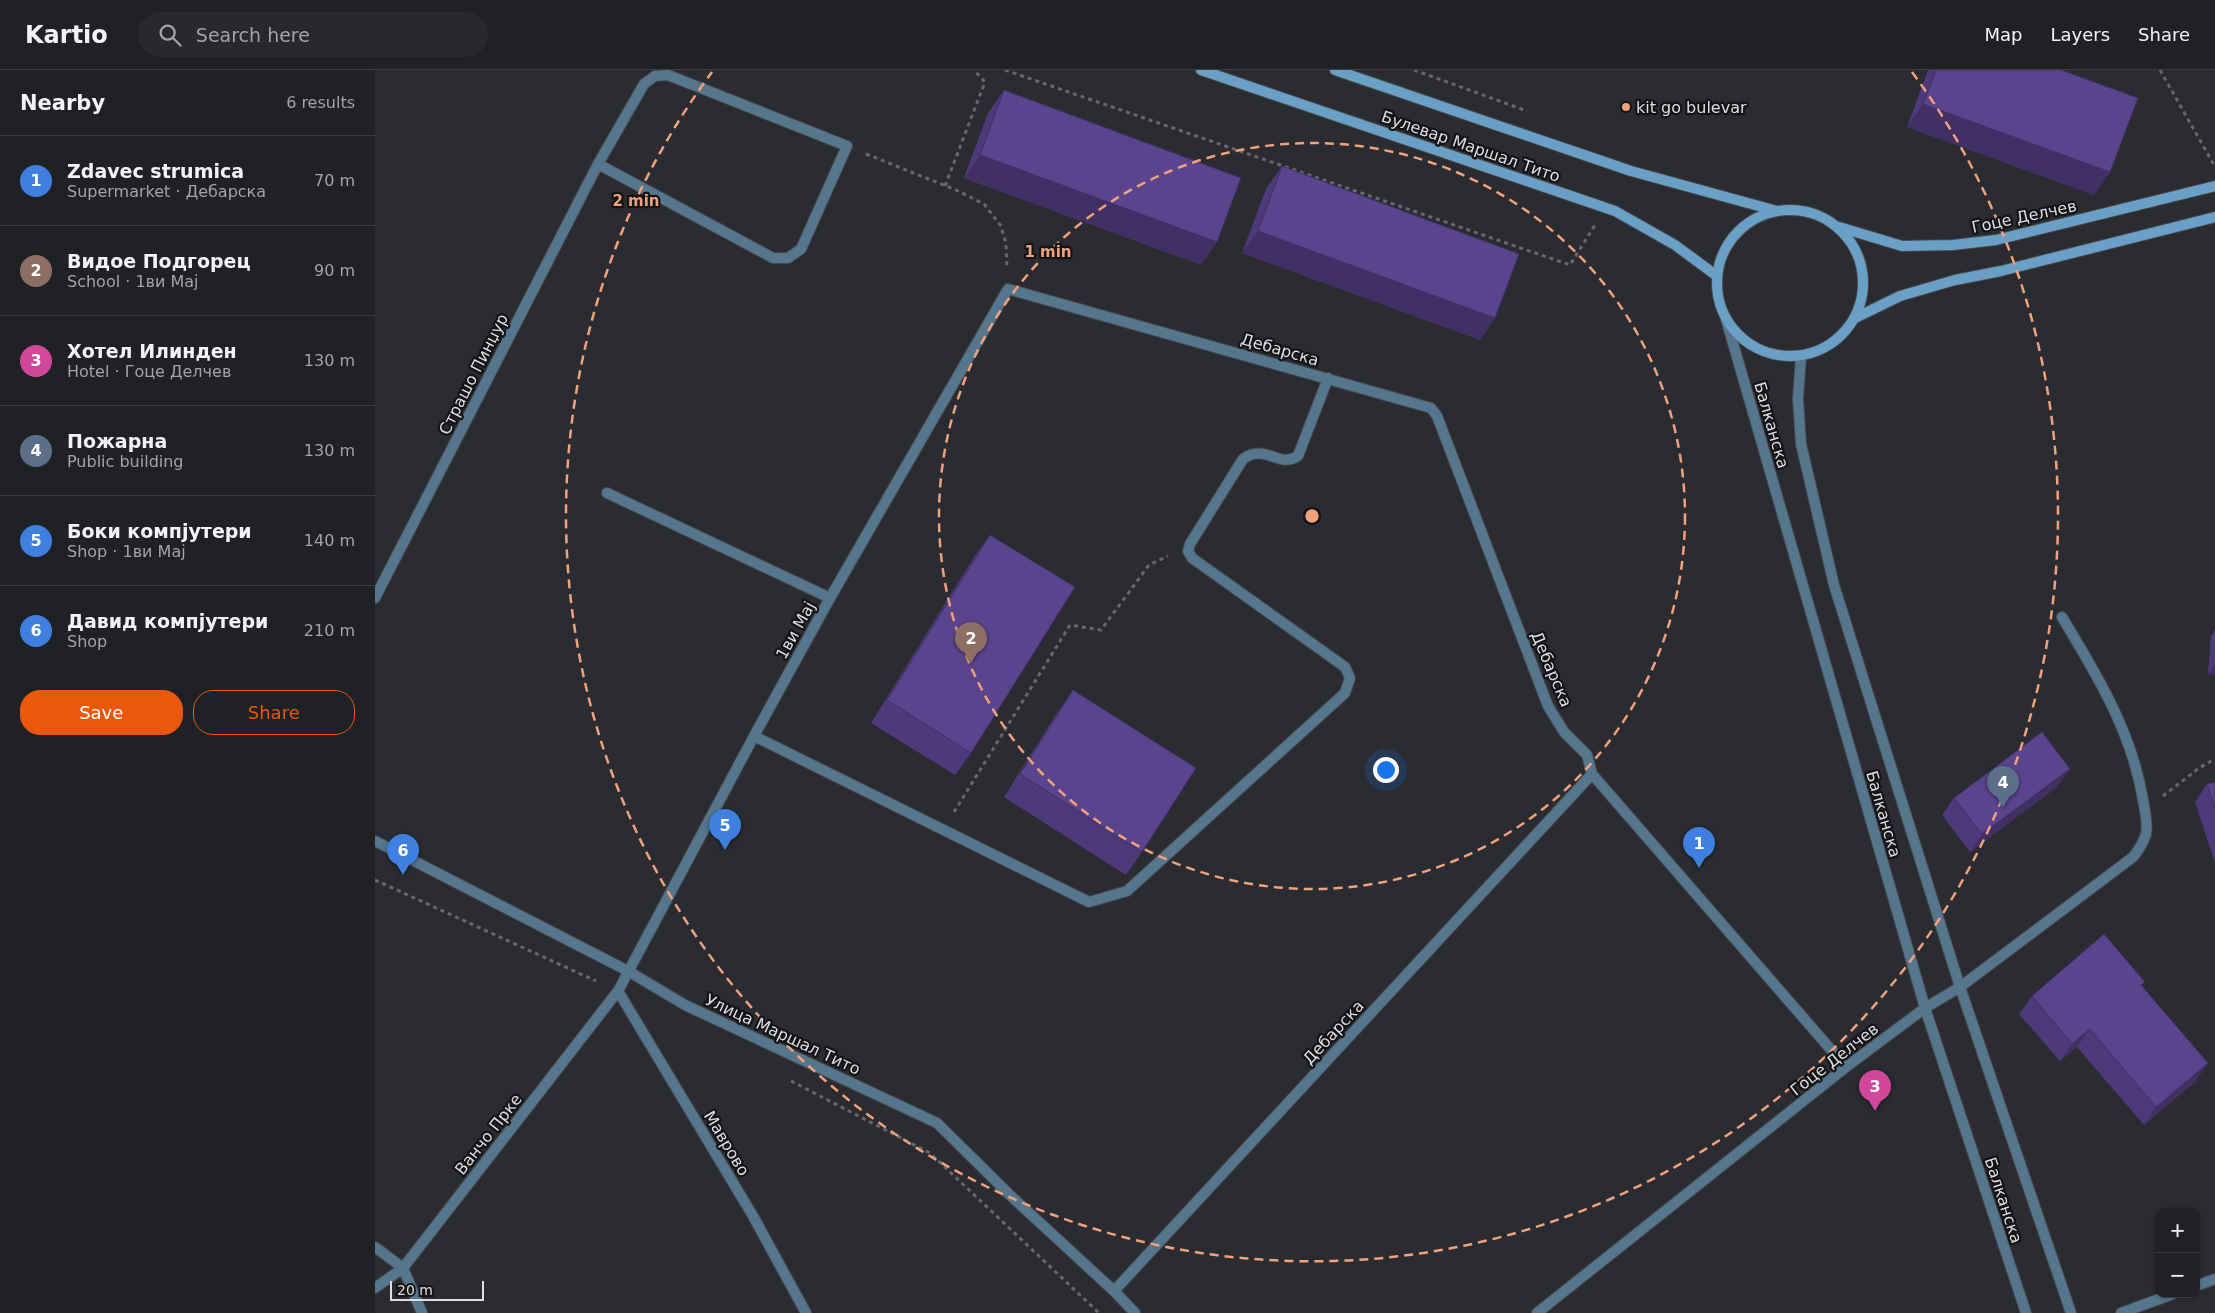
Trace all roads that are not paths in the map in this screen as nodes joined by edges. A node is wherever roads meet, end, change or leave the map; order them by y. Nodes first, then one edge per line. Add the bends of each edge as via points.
1 (1201, 70) edge
2 (1335, 70) edge
3 (598, 164) junction
4 (2215, 186) edge
5 (1777, 211) junction
6 (2215, 217) edge
7 (1839, 228) junction
8 (1717, 276) junction
9 (1008, 289) joint
10 (1855, 318) junction
11 (1726, 319) junction
12 (1801, 356) junction
13 (1327, 378) junction
14 (607, 493) dead end
15 (375, 598) edge
16 (830, 598) junction
17 (2062, 617) dead end
18 (753, 736) junction
19 (1592, 774) junction
20 (375, 841) edge
21 (628, 971) junction
22 (1960, 987) junction
23 (617, 991) junction
24 (1925, 1008) junction
25 (1846, 1067) junction
26 (375, 1247) edge
27 (403, 1268) junction
28 (2215, 1279) edge
29 (2200, 1285) edge
30 (375, 1288) edge
31 (1114, 1291) junction
32 (2162, 1298) edge
33 (422, 1313) edge
34 (806, 1313) edge
35 (1135, 1313) edge
36 (1537, 1313) edge
37 (2026, 1313) edge
38 (2071, 1313) edge
39 (2121, 1313) edge

1 - 8 main road, Булевар Маршал Тито via 1615,211 1675,245
2 - 5 main road, Булевар Маршал Тито via 1631,171
3 - 3 street, Страшо Пинџур via 644,84 655,76 668,75 847,146 801,249 788,258 773,258
3 - 15 street, Страшо Пинџур
4 - 7 main road, Гоце Делчев via 1996,240 1970,243 1901,246
5 - 7 main road via 1817,214
5 - 8 main road via 1742,228 1726,247
6 - 10 main road via 1955,280 1900,296
7 - 10 main road via 1856,250 1863,273 1864,289
8 - 11 main road via 1719,300
9 - 13 street, Дебарска
9 - 16 street, 1ви Мај
10 - 12 main road via 1840,337 1824,349
11 - 12 main road via 1740,337 1765,352
11 - 24 street, Балканска
12 - 22 street, Балканска via 1798,399 1801,444 1834,585
13 - 18 street via 1298,456 1285,460 1259,452 1243,459 1188,551 1191,558 1345,667 1350,678 1345,693 1127,891 1089,902
13 - 19 street, Дебарска via 1424,405 1437,416 1548,706 1564,732 1587,755
14 - 16 street
16 - 18 street, 1ви Мај
17 - 22 street, Гоце Делчев via 2104,687 2129,743 2139,772 2146,832 2142,846 2133,857
18 - 21 street, 1ви Мај
19 - 25 street
19 - 31 street, Дебарска
20 - 21 street, Улица Маршал Тито
21 - 23 street, 1ви Мај
21 - 31 street, Улица Маршал Тито via 685,1005 937,1123
22 - 24 street, Гоце Делчев
22 - 38 street, Балканска
23 - 27 street, Ванчо Прке
23 - 34 street, Маврово via 753,1216
24 - 25 street, Гоце Делчев
24 - 37 street, Балканска
25 - 36 street, Гоце Делчев
26 - 27 street
27 - 30 street, Ванчо Прке
27 - 33 street
28 - 29 street
31 - 35 street, Улица Маршал Тито
32 - 39 street

